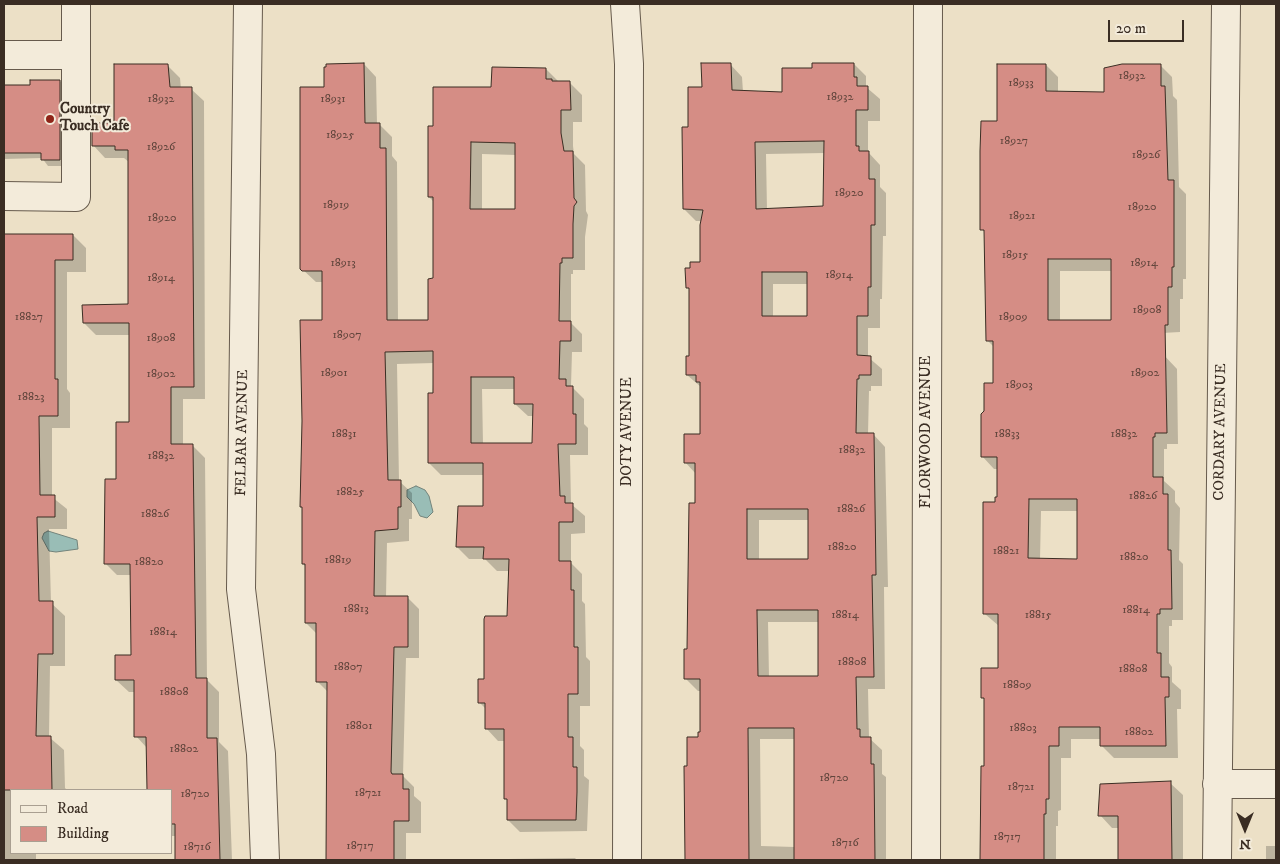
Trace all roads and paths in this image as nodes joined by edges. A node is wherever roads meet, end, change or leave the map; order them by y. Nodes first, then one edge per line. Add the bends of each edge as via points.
1 (76, 4) edge
2 (248, 4) edge
3 (625, 4) edge
4 (928, 4) edge
5 (1226, 4) edge
6 (4, 55) edge
7 (76, 55) junction
8 (4, 196) edge
9 (1217, 784) junction
10 (1276, 784) edge
11 (265, 860) edge
12 (627, 860) edge
13 (926, 860) edge
14 (1218, 860) edge

1 - 7 street
2 - 11 street, FELBAR AVENUE via 241,589 261,754
3 - 12 street, DOTY AVENUE via 628,64
4 - 13 street, FLORWOOD AVENUE
5 - 9 street, CORDARY AVENUE
6 - 7 street
7 - 8 street via 76,197
9 - 10 street
9 - 14 street, CORDARY AVENUE

